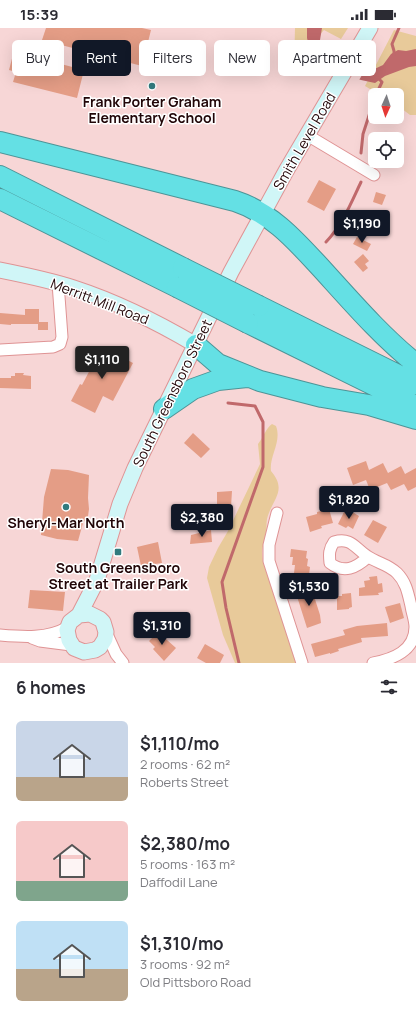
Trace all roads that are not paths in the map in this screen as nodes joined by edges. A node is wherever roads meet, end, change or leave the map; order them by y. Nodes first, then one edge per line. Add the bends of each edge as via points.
1 (367, 34) edge
2 (307, 134) junction
3 (0, 142) edge
4 (374, 175) dead end
5 (0, 176) edge
6 (0, 199) edge
7 (263, 214) junction
8 (0, 270) edge
9 (58, 283) junction
10 (196, 345) junction
11 (0, 350) edge
12 (416, 364) edge
13 (247, 377) junction
14 (416, 384) edge
15 (416, 406) edge
16 (164, 409) junction
17 (416, 419) edge
18 (277, 513) dead end
19 (368, 557) dead end
20 (97, 580) junction
21 (79, 615) junction
22 (103, 625) junction
23 (68, 627) junction
24 (0, 635) edge
25 (30, 637) junction
26 (415, 638) edge
27 (73, 646) junction
28 (95, 654) edge
29 (116, 654) junction
30 (392, 661) edge
31 (82, 663) edge
32 (123, 663) edge
33 (302, 663) edge
34 (373, 663) edge

1 - 2 main road, Smith Level Road
2 - 4 street
2 - 7 main road, Smith Level Road
3 - 7 highway via 235,201
5 - 14 highway, bridge
6 - 15 highway, bridge
7 - 10 main road, South Greensboro Street via 231,272
7 - 12 highway via 284,230 379,330
8 - 9 main road, Merritt Mill Road
9 - 10 main road, Merritt Mill Road via 162,325
9 - 11 street via 62,337 60,344 53,347
10 - 13 highway via 218,364
10 - 16 main road, South Greensboro Street
13 - 16 highway via 218,380 194,389
13 - 17 highway via 369,405
16 - 20 main road, South Greensboro Street via 120,504
18 - 33 street via 269,545 269,561
19 - 26 street via 388,565 402,578 414,621
20 - 21 main road, South Greensboro Street
20 - 22 main road, South Greensboro Street via 98,604
21 - 22 main road via 90,614
21 - 23 main road
22 - 28 main road via 103,644
22 - 29 street
23 - 25 street via 56,633
23 - 27 main road via 68,637
24 - 25 street
25 - 27 street
26 - 30 street via 401,655
27 - 28 main road
27 - 31 main road
28 - 29 street
29 - 32 street
30 - 34 street

